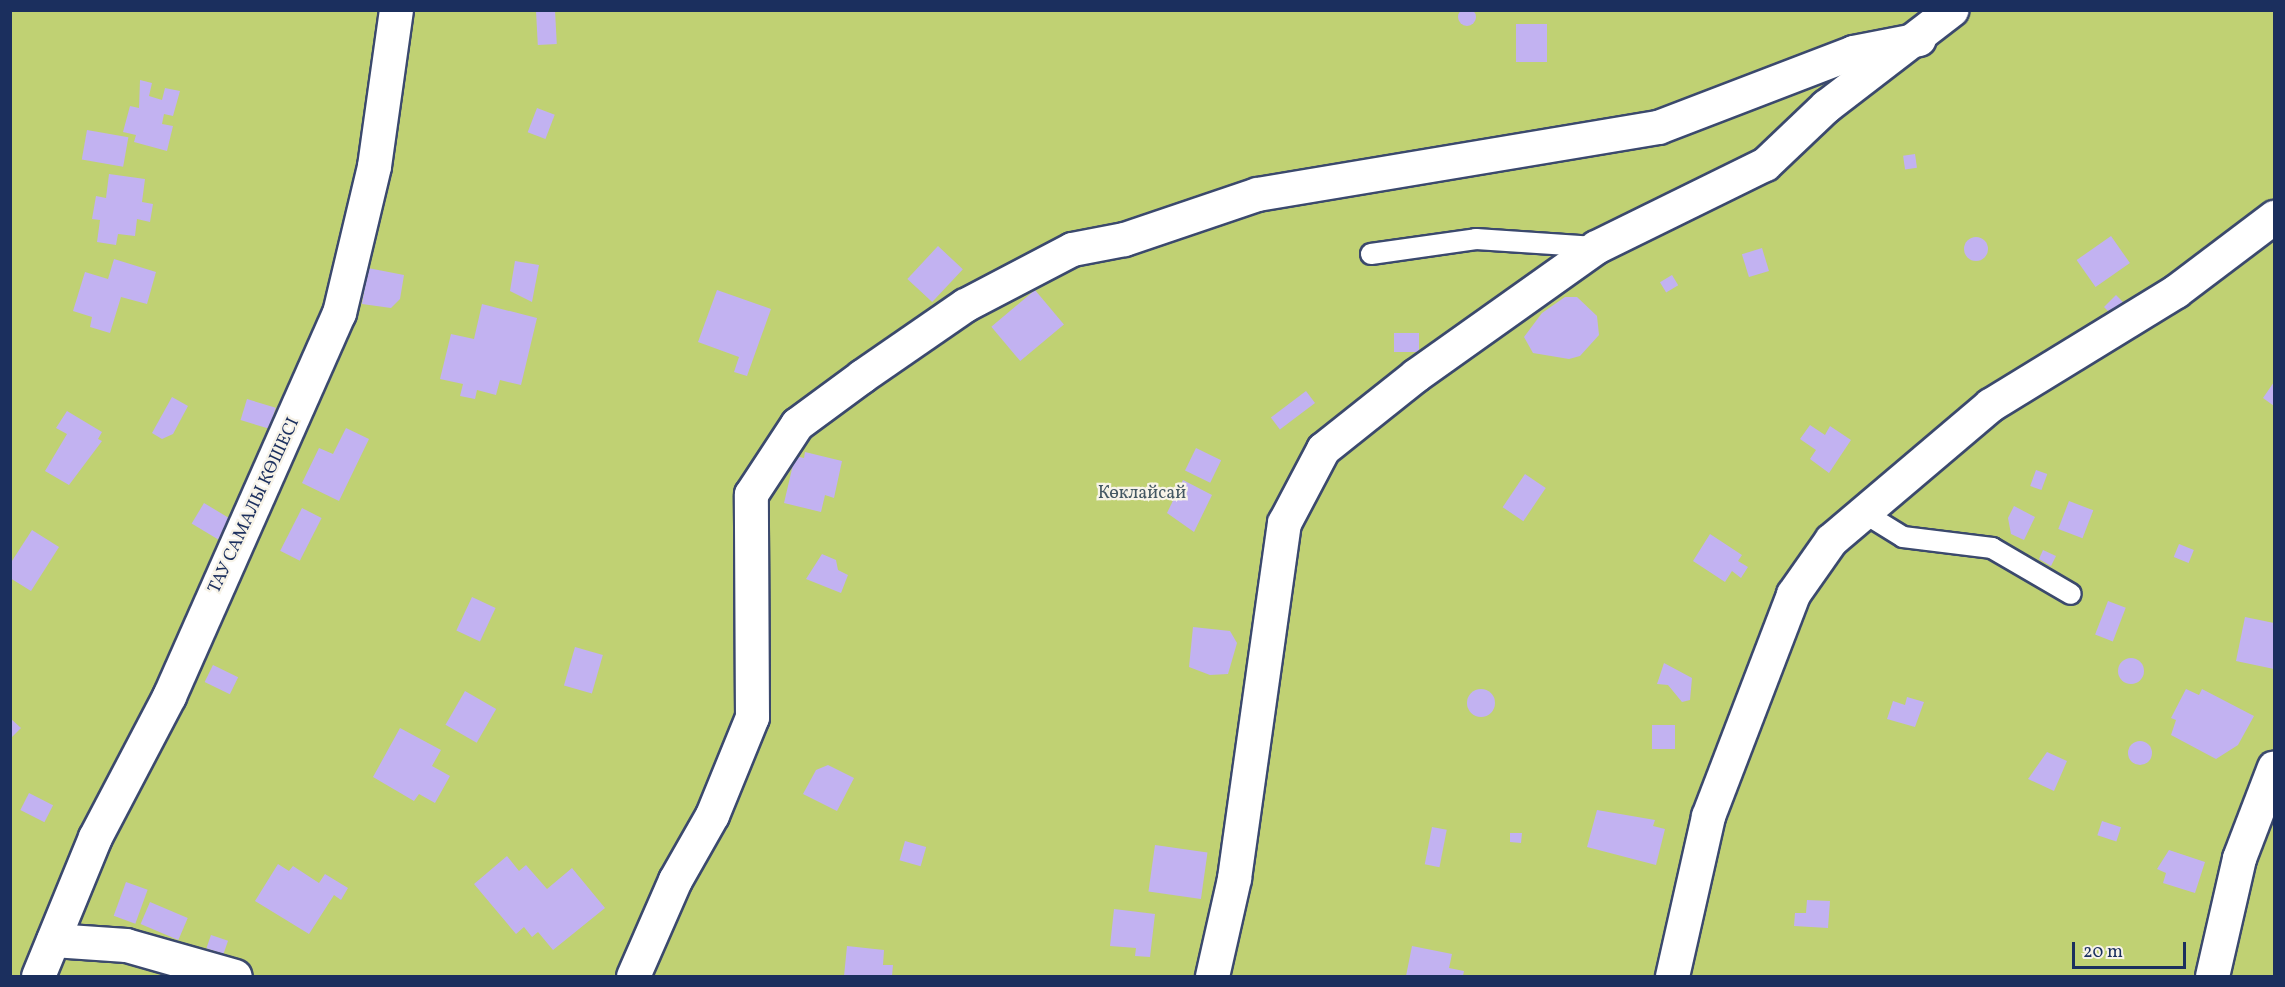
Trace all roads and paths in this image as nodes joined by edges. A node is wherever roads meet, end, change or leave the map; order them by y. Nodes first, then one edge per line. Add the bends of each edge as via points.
1 (396, 10) edge
2 (1952, 10) edge
3 (1919, 39) junction
4 (2274, 217) edge
5 (1596, 247) junction
6 (1371, 254) dead end
7 (1860, 512) junction
8 (2071, 594) dead end
9 (2274, 767) edge
10 (53, 940) junction
11 (38, 976) edge
12 (235, 976) edge
13 (633, 976) edge
14 (1212, 976) edge
15 (1672, 976) edge
16 (2212, 976) edge

1 - 10 street, ТАУ САМАЛЫ КӨШЕСІ via 374,166 339,313 276,464 169,696 95,837
2 - 3 street
3 - 5 street via 1826,106 1765,164
3 - 13 street via 1853,52 1658,127 1257,194 1124,239 1072,249 965,305 861,376 797,424 751,494 752,717 712,815 675,880
4 - 7 street via 2176,291 1990,405
5 - 6 lane via 1476,239
5 - 14 street via 1416,375 1323,449 1284,523 1234,878
7 - 8 lane via 1904,537 1992,548
7 - 15 street via 1831,540 1793,594 1771,648 1708,816
9 - 16 street via 2239,858
10 - 11 street, ТАУ САМАЛЫ КӨШЕСІ
10 - 12 street via 126,945

